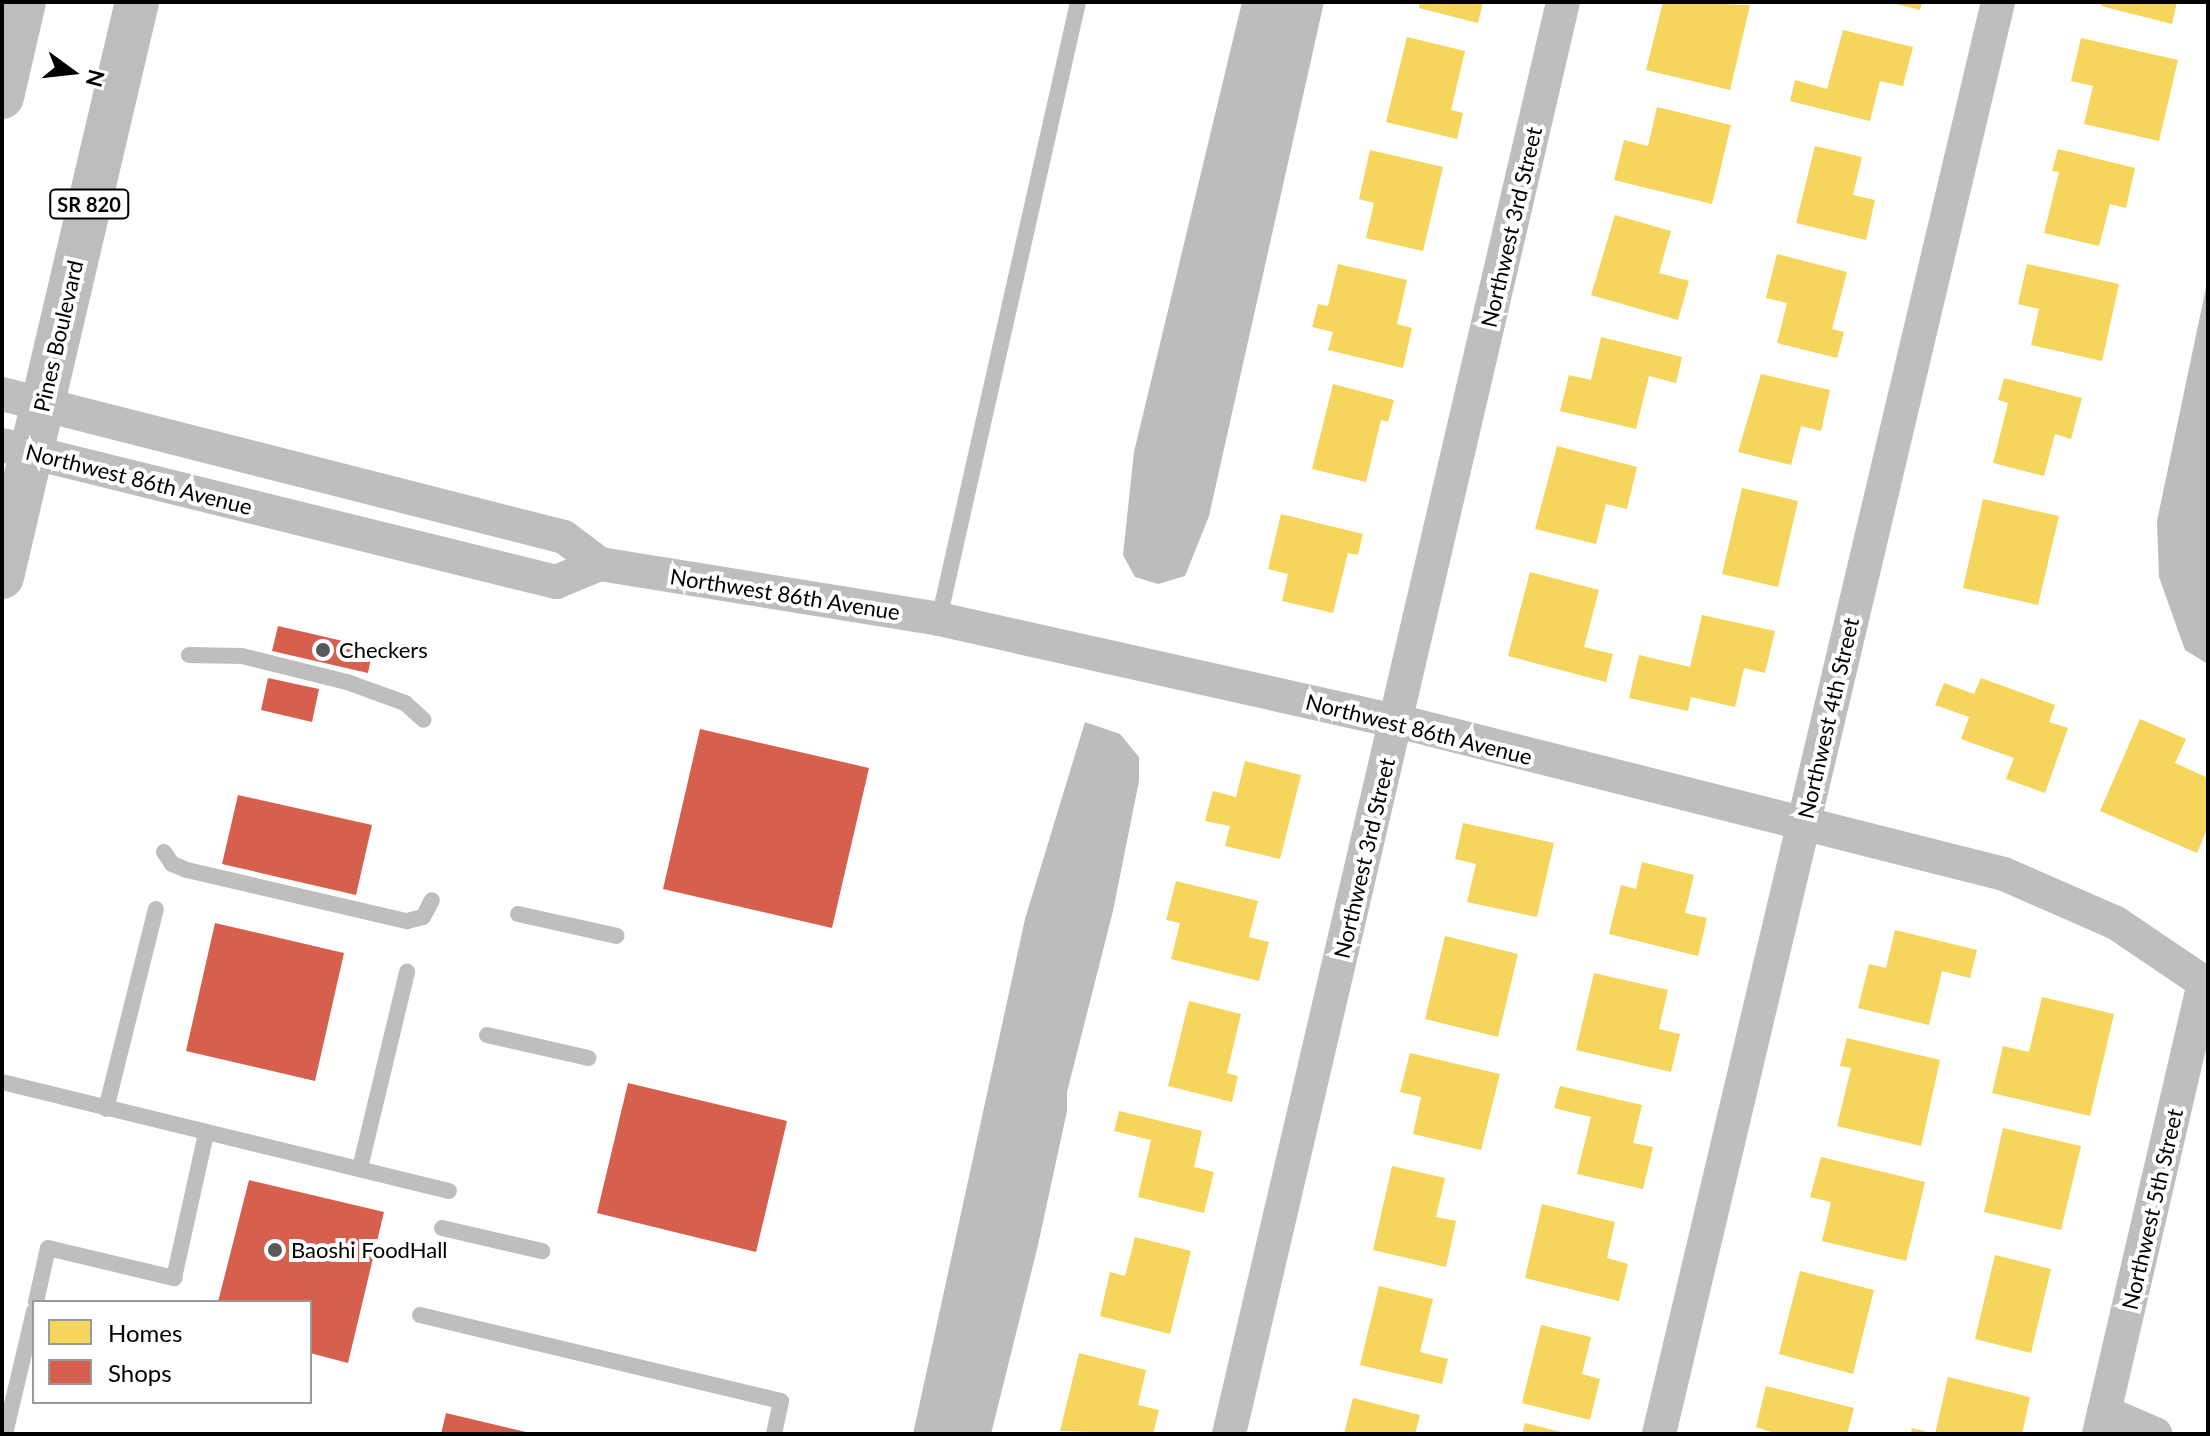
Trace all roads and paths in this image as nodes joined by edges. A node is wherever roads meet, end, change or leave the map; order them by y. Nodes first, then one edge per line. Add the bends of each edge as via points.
1 (24, 2) edge
2 (137, 2) edge
3 (1078, 2) edge
4 (1563, 2) edge
5 (1998, 2) edge
6 (2, 97) edge
7 (21, 400) edge
8 (16, 448) edge
9 (600, 564) junction
10 (2, 577) edge
11 (939, 619) junction
12 (189, 655) dead end
13 (424, 720) dead end
14 (1397, 721) junction
15 (1802, 827) junction
16 (164, 852) dead end
17 (432, 900) dead end
18 (156, 909) dead end
19 (518, 914) dead end
20 (617, 936) dead end
21 (407, 972) dead end
22 (2206, 984) edge
23 (487, 1035) dead end
24 (588, 1058) dead end
25 (2, 1082) edge
26 (106, 1109) junction
27 (206, 1134) junction
28 (360, 1168) junction
29 (449, 1191) dead end
30 (442, 1228) dead end
31 (542, 1251) dead end
32 (36, 1300) edge
33 (420, 1315) dead end
34 (32, 1319) edge
35 (2102, 1423) edge
36 (5, 1434) edge
37 (774, 1434) edge
38 (1229, 1434) edge
39 (1659, 1434) edge
40 (2155, 1434) edge

1 - 6 highway
2 - 7 highway, Pines Boulevard / SR 820
3 - 11 lane
4 - 14 street, Northwest 3rd Street
5 - 15 street, Northwest 4th Street
7 - 8 highway, Pines Boulevard / SR 820
7 - 9 street, Northwest 86th Avenue via 564,537
8 - 9 street, Northwest 86th Avenue via 556,582
8 - 10 highway, Pines Boulevard / SR 820
9 - 11 street, Northwest 86th Avenue
11 - 14 street, Northwest 86th Avenue
12 - 13 lane via 242,656 347,682 405,703
14 - 15 street, Northwest 86th Avenue
14 - 38 street, Northwest 3rd Street
15 - 22 street, Northwest 86th Avenue via 2004,874 2116,923
15 - 39 street, Northwest 4th Street
16 - 17 lane via 172,864 187,870 407,921 423,917
18 - 26 lane
19 - 20 lane
21 - 28 lane
22 - 35 street, Northwest 5th Street
23 - 24 lane
25 - 26 lane
26 - 27 lane
27 - 28 lane
27 - 32 lane via 174,1278 48,1248
28 - 29 lane
30 - 31 lane
33 - 37 lane via 781,1401
34 - 36 lane
35 - 40 street

